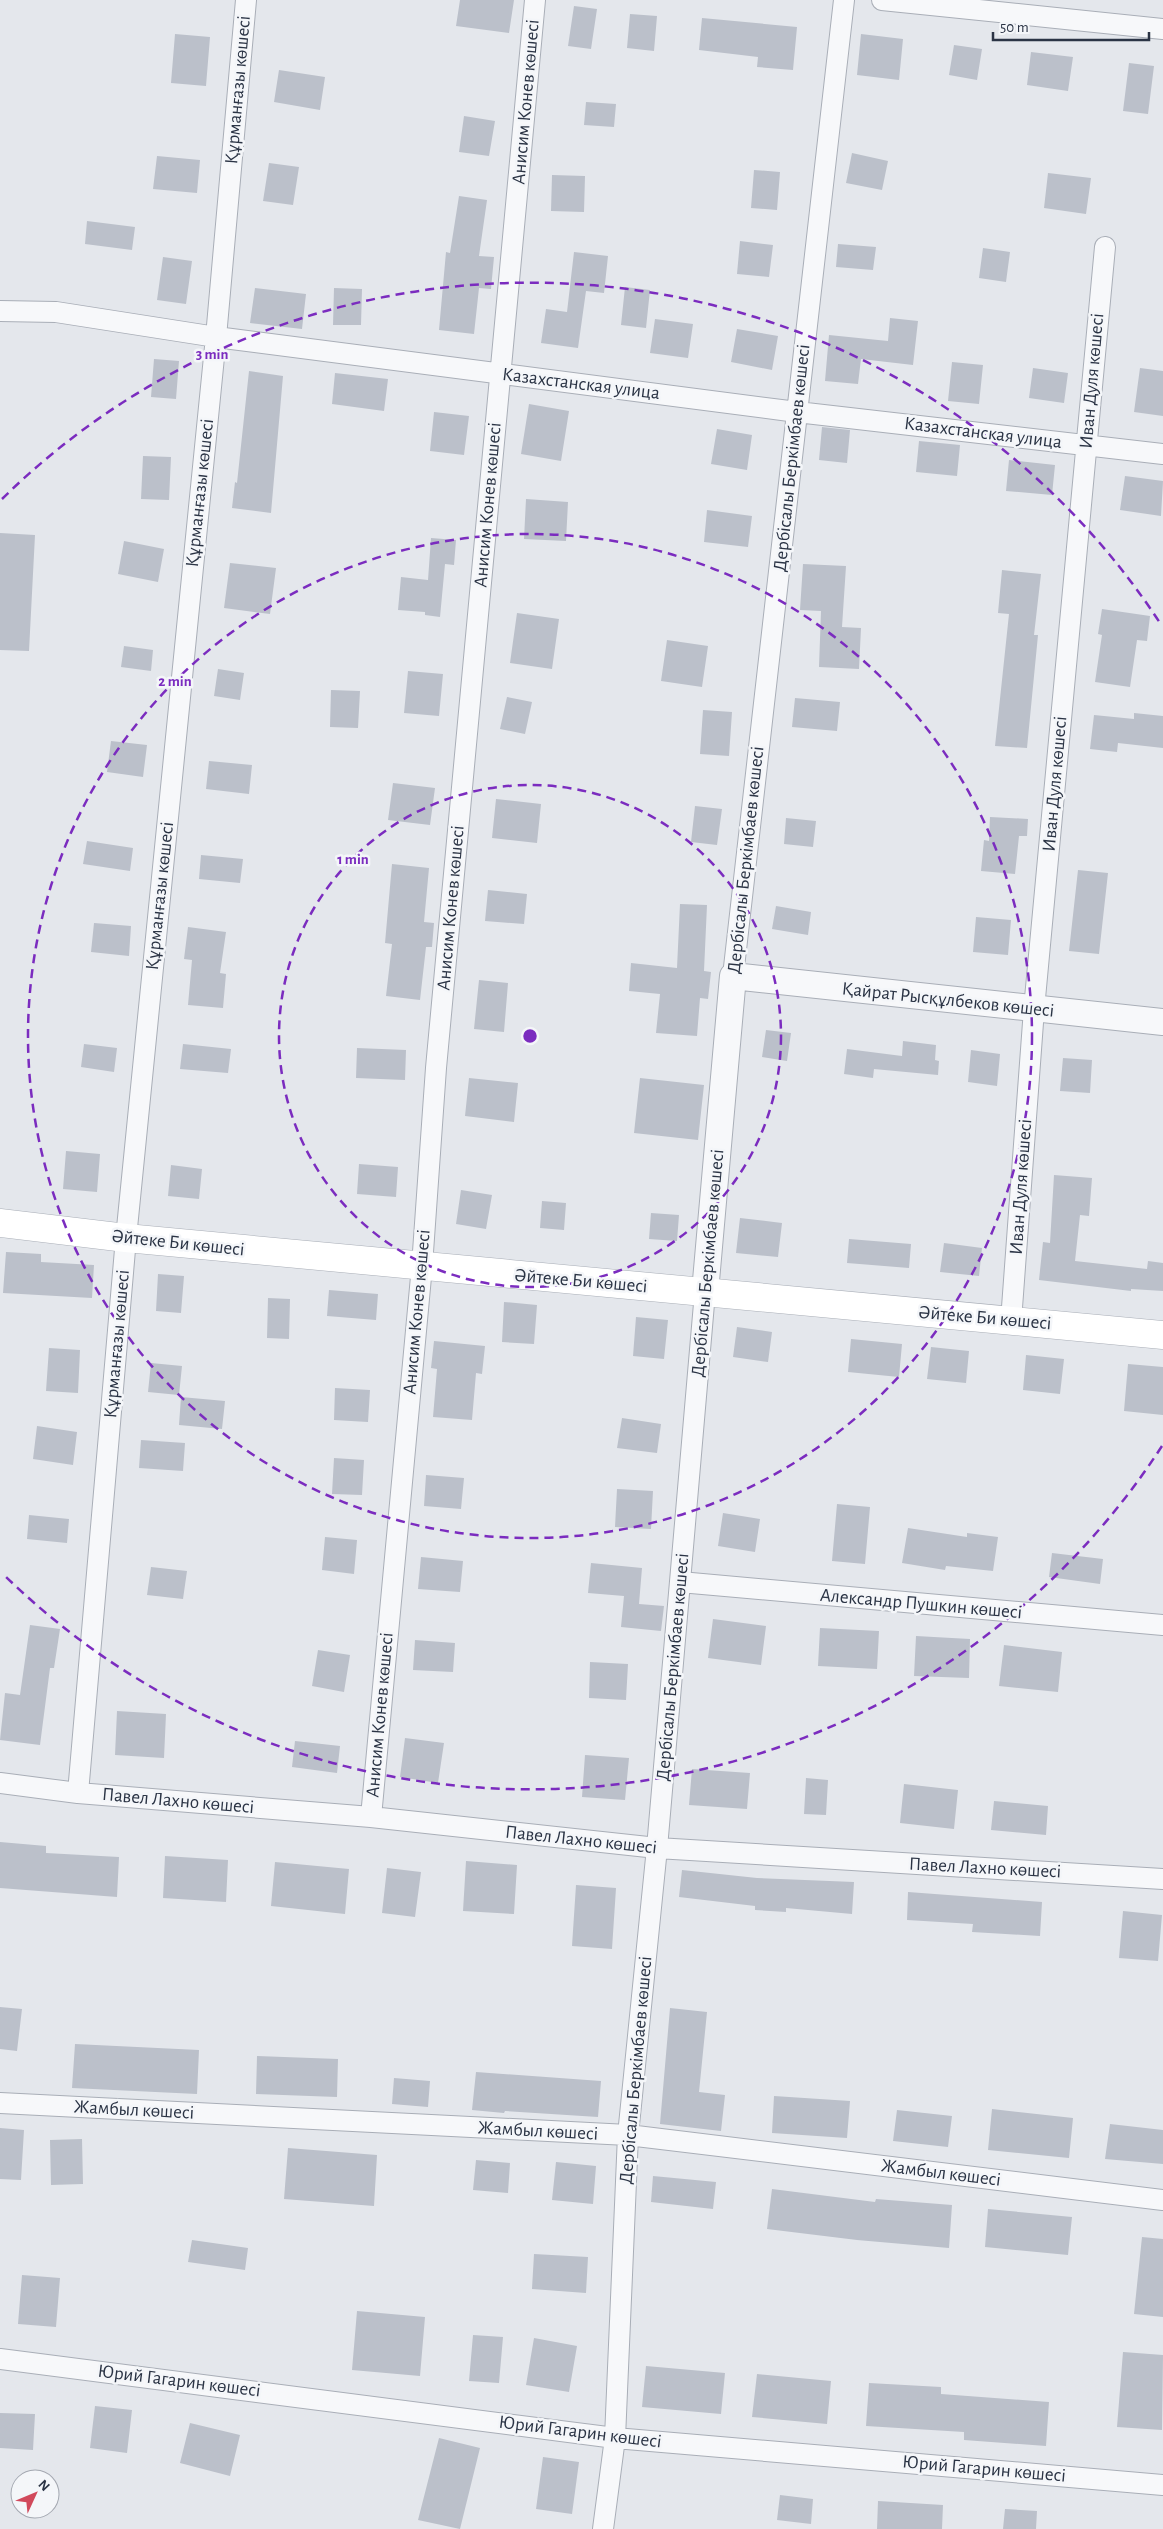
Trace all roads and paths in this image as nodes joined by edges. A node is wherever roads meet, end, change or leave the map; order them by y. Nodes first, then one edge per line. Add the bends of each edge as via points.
1 (246, 0) edge
2 (535, 0) edge
3 (844, 0) edge
4 (882, 0) edge
5 (1163, 29) edge
6 (1105, 247) dead end
7 (0, 311) edge
8 (216, 337) junction
9 (501, 374) junction
10 (797, 412) junction
11 (1086, 445) junction
12 (1163, 454) edge
13 (733, 976) junction
14 (1034, 1009) junction
15 (1163, 1022) edge
16 (0, 1223) edge
17 (126, 1238) junction
18 (422, 1266) junction
19 (705, 1292) junction
20 (1011, 1321) junction
21 (1163, 1335) edge
22 (680, 1582) junction
23 (1163, 1625) edge
24 (0, 1783) edge
25 (78, 1793) junction
26 (371, 1817) junction
27 (657, 1848) junction
28 (1163, 1879) edge
29 (0, 2103) edge
30 (628, 2136) junction
31 (1163, 2200) edge
32 (0, 2359) edge
33 (615, 2438) junction
34 (1163, 2484) edge
35 (603, 2529) edge

1 - 8 street, Құрманғазы көшесі
2 - 9 street, Анисим Конев көшесі
3 - 10 street, Дербісалы Беркімбаев көшесі
4 - 5 street
6 - 11 street, Иван Дуля көшесі
7 - 8 street, Казахстанская улица via 56,312
8 - 9 street, Казахстанская улица
8 - 17 street, Құрманғазы көшесі
9 - 10 street, Казахстанская улица
9 - 18 street, Анисим Конев көшесі via 436,1068
10 - 11 street, Казахстанская улица
10 - 13 street, Дербісалы Беркімбаев көшесі
11 - 12 street, Казахстанская улица
11 - 14 street, Иван Дуля көшесі
13 - 14 street, Қайрат Рысқұлбеков көшесі
13 - 19 street, Дербісалы Беркімбаев көшесі
14 - 15 street, Қайрат Рысқұлбеков көшесі
14 - 20 street, Иван Дуля көшесі
16 - 17 main road, Әйтеке Би көшесі
17 - 18 main road, Әйтеке Би көшесі
17 - 25 street, Құрманғазы көшесі
18 - 19 main road, Әйтеке Би көшесі
18 - 26 street, Анисим Конев көшесі
19 - 20 main road, Әйтеке Би көшесі
19 - 22 street, Дербісалы Беркімбаев көшесі
20 - 21 main road, Әйтеке Би көшесі
22 - 23 street, Александр Пушкин көшесі
22 - 27 street, Дербісалы Беркімбаев көшесі
24 - 25 street, Павел Лахно көшесі
25 - 26 street, Павел Лахно көшесі
26 - 27 street, Павел Лахно көшесі
27 - 28 street, Павел Лахно көшесі
27 - 30 street, Дербісалы Беркімбаев көшесі
29 - 30 street, Жамбыл көшесі
30 - 31 street, Жамбыл көшесі
30 - 33 street, Дербісалы Беркімбаев көшесі
32 - 33 street, Юрий Гагарин көшесі
33 - 34 street, Юрий Гагарин көшесі
33 - 35 street, Дербісалы Беркімбаев көшесі

